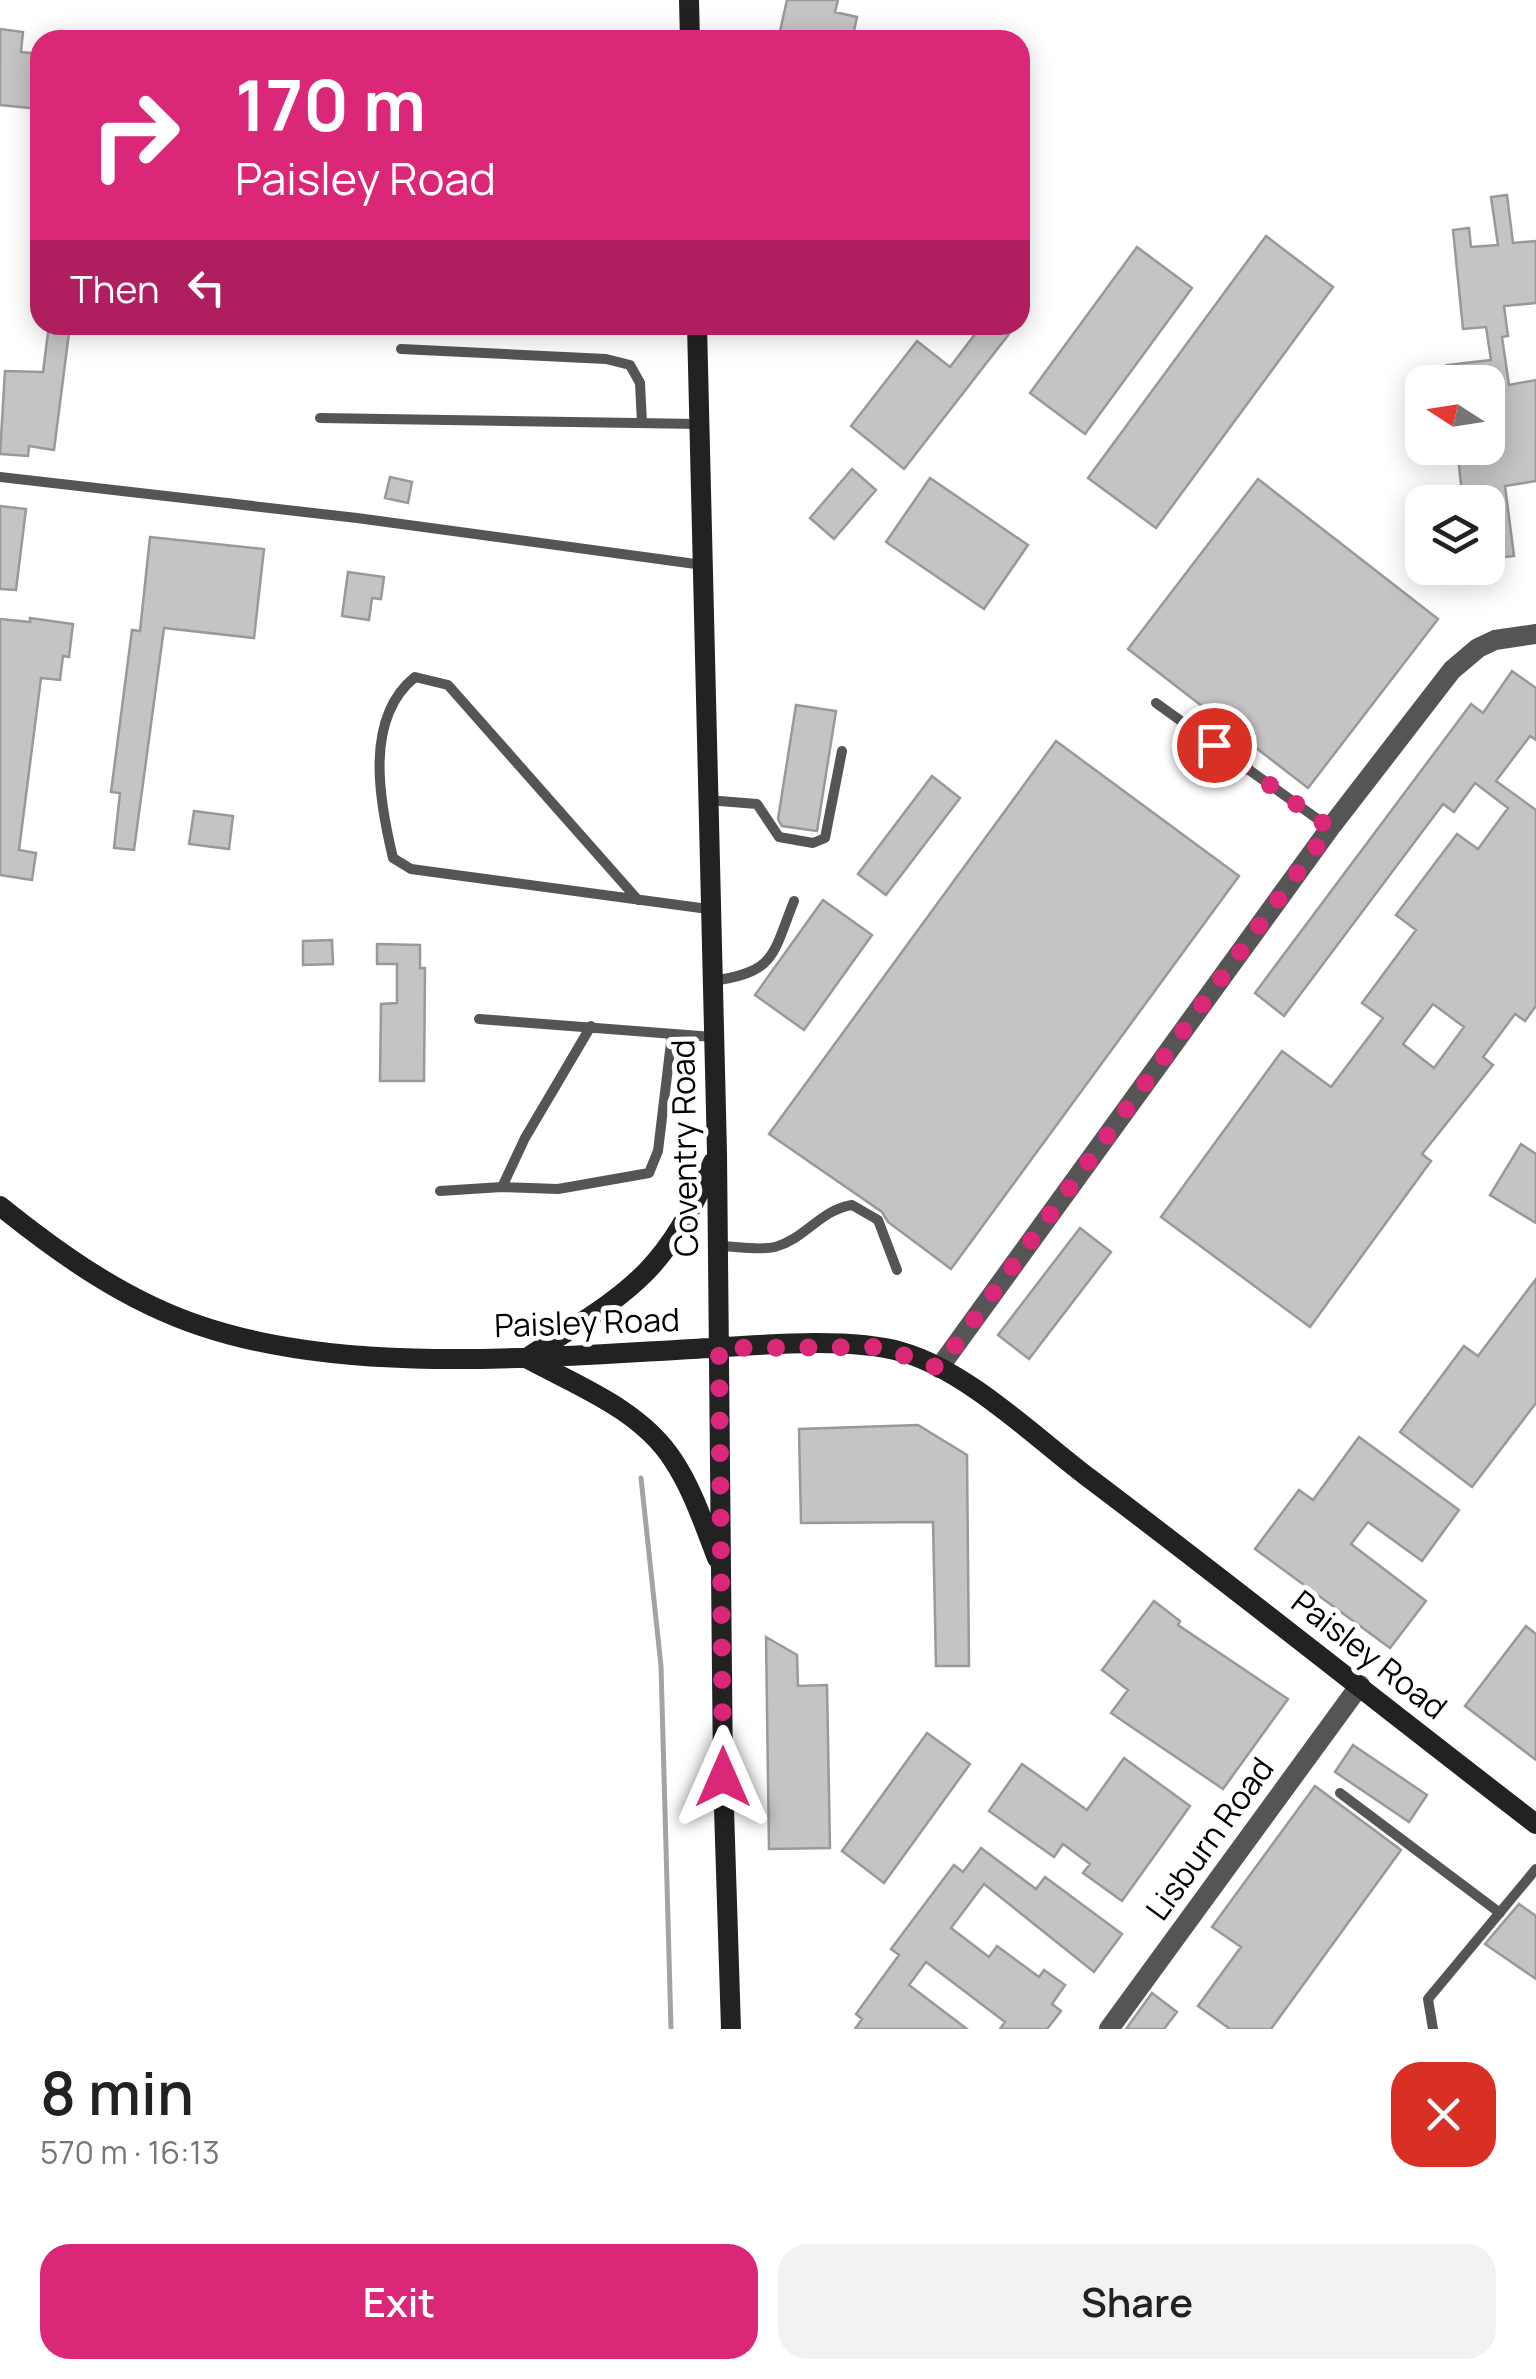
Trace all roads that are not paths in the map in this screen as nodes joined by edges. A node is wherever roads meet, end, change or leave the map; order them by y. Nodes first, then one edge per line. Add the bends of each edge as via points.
1 (689, 0) edge
2 (690, 30) edge
3 (697, 335) edge
4 (401, 349) dead end
5 (320, 418) dead end
6 (642, 423) junction
7 (700, 424) junction
8 (0, 477) edge
9 (704, 565) junction
10 (1536, 634) edge
11 (1156, 703) dead end
12 (842, 751) dead end
13 (706, 800) junction
14 (1330, 828) junction
15 (638, 900) junction
16 (794, 901) dead end
17 (708, 909) junction
18 (711, 981) junction
19 (479, 1018) dead end
20 (591, 1026) junction
21 (672, 1034) junction
22 (713, 1037) junction
23 (717, 1152) junction
24 (502, 1187) junction
25 (440, 1191) dead end
26 (0, 1206) edge
27 (718, 1246) junction
28 (898, 1270) dead end
29 (719, 1348) junction
30 (527, 1358) junction
31 (939, 1368) junction
32 (723, 1571) junction
33 (1360, 1686) junction
34 (1340, 1794) dead end
35 (1536, 1824) edge
36 (1536, 1869) edge
37 (1500, 1913) junction
38 (731, 2029) edge
39 (1108, 2029) edge
40 (1433, 2029) edge

1 - 2 main road
3 - 7 main road, Coventry Road
4 - 6 lane via 606,359 630,366 640,383
5 - 6 lane
6 - 7 lane
7 - 9 main road, Coventry Road
8 - 9 lane
9 - 13 main road, Coventry Road
10 - 14 street via 1495,640 1464,657
11 - 14 lane
12 - 13 lane via 825,838 813,843 779,837 757,804
13 - 17 main road, Coventry Road
14 - 31 street
15 - 15 lane via 412,870 392,858 382,814 382,728 396,693 415,678 448,685
15 - 17 lane
16 - 18 lane via 771,959 750,976
17 - 18 main road, Coventry Road
18 - 22 main road, Coventry Road
19 - 20 lane
20 - 21 lane
20 - 24 lane
21 - 22 lane
21 - 24 lane via 658,1151 649,1173 558,1189
22 - 23 main road, Coventry Road
23 - 27 main road, Coventry Road
23 - 30 main road via 663,1258 622,1296
24 - 25 lane
26 - 30 main road, Paisley Road via 85,1270 151,1306 235,1337 308,1352
27 - 28 lane via 774,1248 820,1216 852,1205 878,1220
27 - 29 main road, Coventry Road
29 - 30 main road, Paisley Road
29 - 31 main road, Paisley Road via 880,1347
29 - 32 main road, Coventry Road
30 - 32 main road via 624,1412 653,1436 687,1483
31 - 33 main road, Paisley Road
32 - 38 main road, Coventry Road
33 - 35 main road, Paisley Road
33 - 39 street, Lisburn Road
34 - 37 lane
36 - 37 lane
37 - 40 lane via 1428,1999

